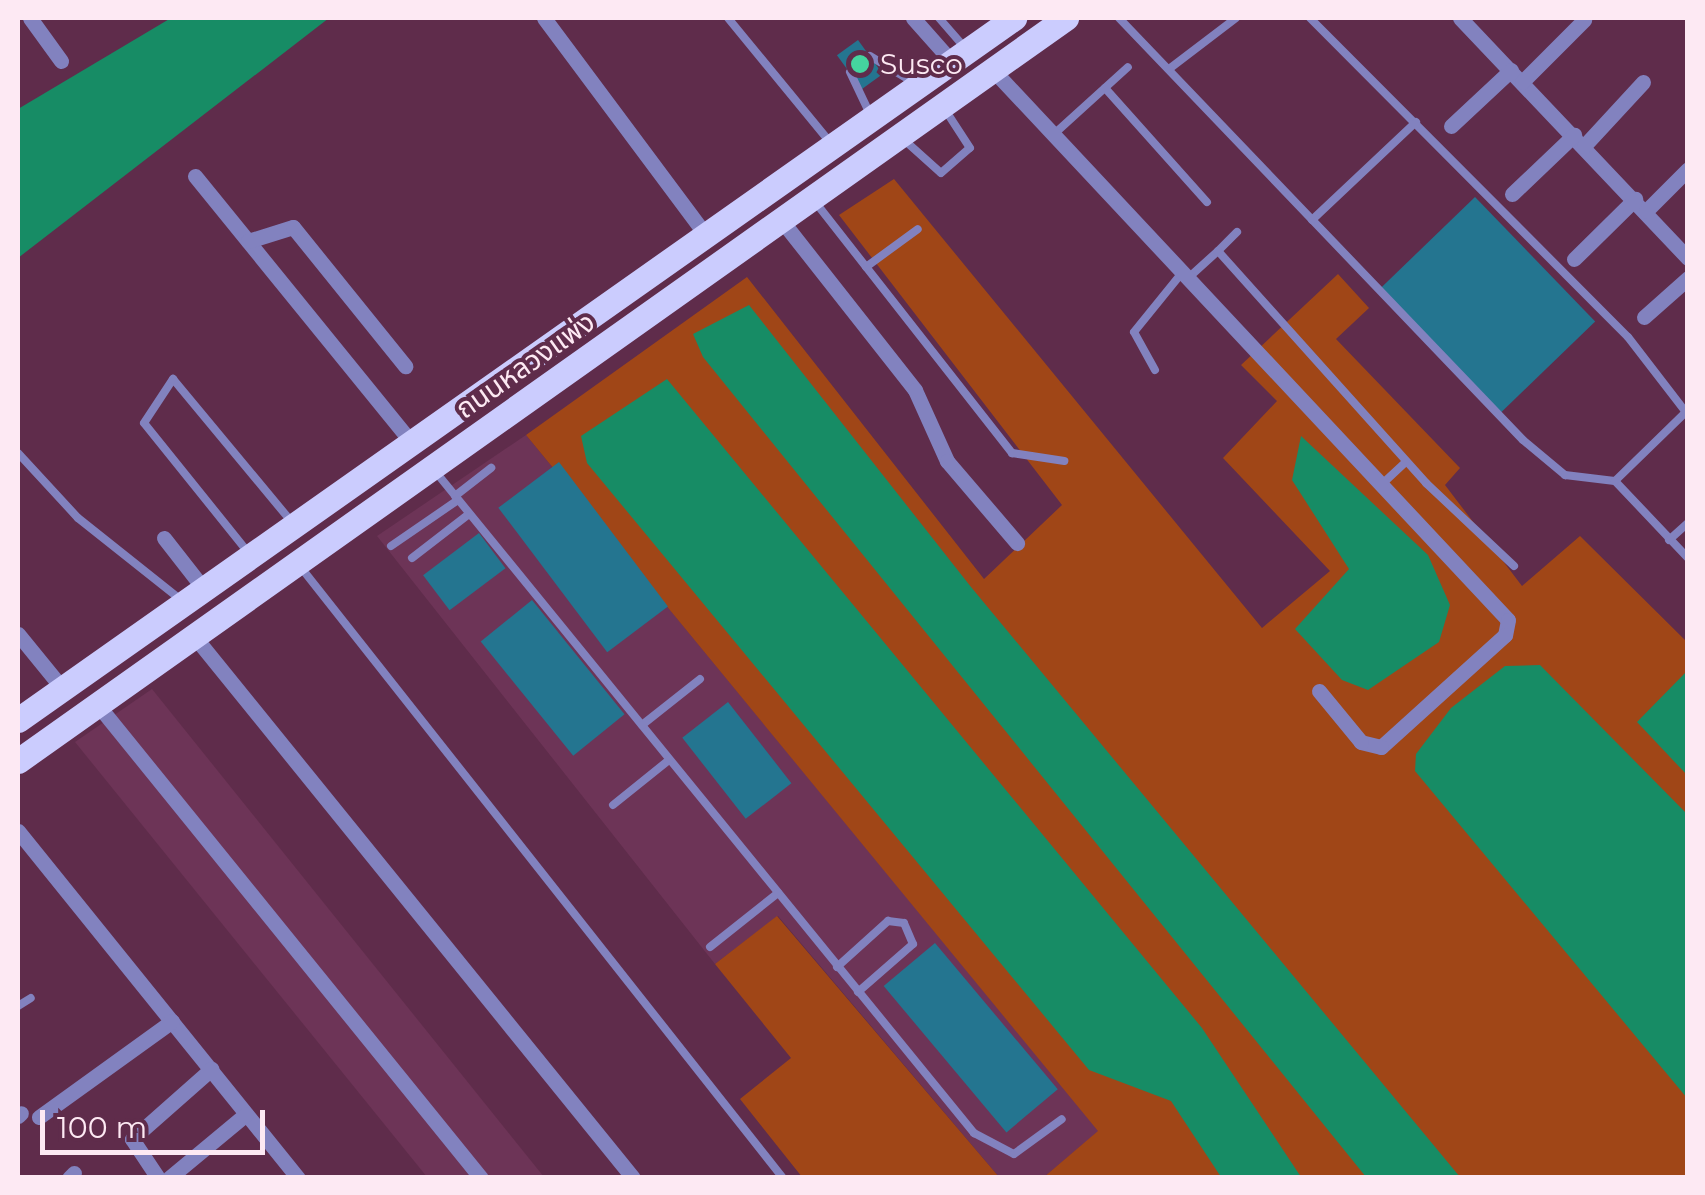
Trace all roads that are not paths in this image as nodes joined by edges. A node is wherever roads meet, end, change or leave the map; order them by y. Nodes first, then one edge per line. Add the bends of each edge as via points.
1 (30, 18) edge
2 (544, 18) edge
3 (728, 18) edge
4 (913, 18) edge
5 (938, 18) edge
6 (1014, 18) edge
7 (1066, 18) edge
8 (1118, 18) edge
9 (1236, 18) edge
10 (1310, 18) edge
11 (1461, 18) edge
12 (1584, 20) dead end
13 (870, 56) dead end
14 (961, 57) junction
15 (61, 61) dead end
16 (1128, 67) dead end
17 (1169, 69) junction
18 (993, 70) junction
19 (850, 72) dead end
20 (1517, 76) junction
21 (1643, 82) dead end
22 (920, 87) junction
23 (1104, 88) junction
24 (944, 107) junction
25 (875, 120) junction
26 (1416, 122) junction
27 (1452, 126) dead end
28 (1053, 135) junction
29 (902, 137) junction
30 (1579, 141) junction
31 (835, 149) junction
32 (1688, 169) edge
33 (195, 176) dead end
34 (1512, 194) dead end
35 (813, 200) junction
36 (1207, 202) dead end
37 (1640, 205) junction
38 (1312, 220) junction
39 (782, 221) junction
40 (918, 228) dead end
41 (1237, 232) dead end
42 (704, 233) junction
43 (248, 242) junction
44 (1218, 251) junction
45 (1688, 258) edge
46 (1574, 259) dead end
47 (866, 267) junction
48 (1184, 277) junction
49 (1688, 278) edge
50 (1644, 317) dead end
51 (405, 366) dead end
52 (1156, 370) dead end
53 (1686, 414) edge
54 (410, 441) junction
55 (18, 452) edge
56 (1064, 461) dead end
57 (1406, 462) junction
58 (432, 468) junction
59 (491, 468) dead end
60 (1614, 481) junction
61 (1381, 484) junction
62 (457, 498) junction
63 (469, 514) junction
64 (1688, 523) edge
65 (293, 524) junction
66 (164, 538) dead end
67 (1669, 540) junction
68 (1018, 543) dead end
69 (391, 546) dead end
70 (250, 554) junction
71 (412, 558) dead end
72 (1688, 558) edge
73 (298, 563) junction
74 (1514, 566) dead end
75 (193, 595) junction
76 (18, 634) edge
77 (194, 636) junction
78 (700, 679) dead end
79 (62, 688) junction
80 (1319, 691) dead end
81 (97, 704) junction
82 (18, 720) edge
83 (642, 725) junction
84 (18, 760) edge
85 (670, 760) junction
86 (612, 805) dead end
87 (18, 831) edge
88 (778, 893) junction
89 (710, 947) dead end
90 (837, 966) junction
91 (858, 992) junction
92 (31, 998) dead end
93 (18, 1006) edge
94 (172, 1021) junction
95 (211, 1070) junction
96 (246, 1114) junction
97 (39, 1117) dead end
98 (1062, 1119) dead end
99 (158, 1178) edge
100 (170, 1178) edge
101 (298, 1178) edge
102 (481, 1178) edge
103 (633, 1178) edge
104 (783, 1178) edge

1 - 15 street
2 - 42 street
3 - 31 lane
4 - 14 street
5 - 14 lane
6 - 14 main road, ถนนหลวงแพ่ง
7 - 18 main road, ถนนหลวงแพ่ง
8 - 17 lane
9 - 17 lane
10 - 26 lane
11 - 20 street
12 - 20 street
13 - 22 lane
14 - 22 main road, ถนนหลวงแพ่ง
16 - 23 lane
17 - 38 lane
18 - 24 main road, ถนนหลวงแพ่ง
18 - 28 street
19 - 25 lane
20 - 27 street
20 - 30 street
21 - 30 street
22 - 25 main road, ถนนหลวงแพ่ง
23 - 28 lane
23 - 36 lane
24 - 29 main road, ถนนหลวงแพ่ง
24 - 29 lane via 970,148 940,174
25 - 31 main road, ถนนหลวงแพ่ง
26 - 38 lane
26 - 53 lane via 1628,337
28 - 48 street
29 - 35 main road, ถนนหลวงแพ่ง
30 - 34 street
30 - 37 street
31 - 42 main road, ถนนหลวงแพ่ง
32 - 37 street
33 - 43 street
35 - 39 main road, ถนนหลวงแพ่ง
35 - 47 lane
37 - 45 street
37 - 46 street
38 - 60 lane via 1545,461 1585,482
39 - 58 main road, ถนนหลวงแพ่ง
39 - 68 street via 914,390 948,462
40 - 47 lane
41 - 44 lane
42 - 54 main road, ถนนหลวงแพ่ง
43 - 51 street via 293,227
43 - 54 street
44 - 48 lane
44 - 57 lane
47 - 56 lane via 1012,454
48 - 52 lane via 1134,332
48 - 61 street
49 - 50 street
53 - 60 lane
54 - 65 main road, ถนนหลวงแพ่ง
55 - 75 lane via 78,518
57 - 61 lane
57 - 74 lane
58 - 62 lane
58 - 73 main road, ถนนหลวงแพ่ง
59 - 62 lane
60 - 67 lane
61 - 80 street via 1510,627 1380,747 1360,742
62 - 63 lane
62 - 69 lane
63 - 71 lane
63 - 83 lane
64 - 67 lane
65 - 70 main road, ถนนหลวงแพ่ง
65 - 70 lane via 173,379 144,424
66 - 75 street
67 - 72 lane
70 - 75 main road, ถนนหลวงแพ่ง
73 - 77 main road, ถนนหลวงแพ่ง
73 - 104 lane
75 - 79 main road, ถนนหลวงแพ่ง
76 - 79 street
77 - 81 main road, ถนนหลวงแพ่ง
77 - 103 street
78 - 83 lane
79 - 82 main road, ถนนหลวงแพ่ง
81 - 84 main road, ถนนหลวงแพ่ง
81 - 102 street
83 - 85 lane
85 - 86 lane
85 - 88 lane
87 - 94 street
88 - 89 lane
88 - 90 lane
90 - 91 lane
90 - 91 lane via 888,921 904,923 912,944
91 - 98 lane via 988,1146 1014,1154
92 - 93 lane
94 - 95 street
94 - 97 street
95 - 96 street
95 - 99 street via 132,1139
96 - 100 street
96 - 101 street

